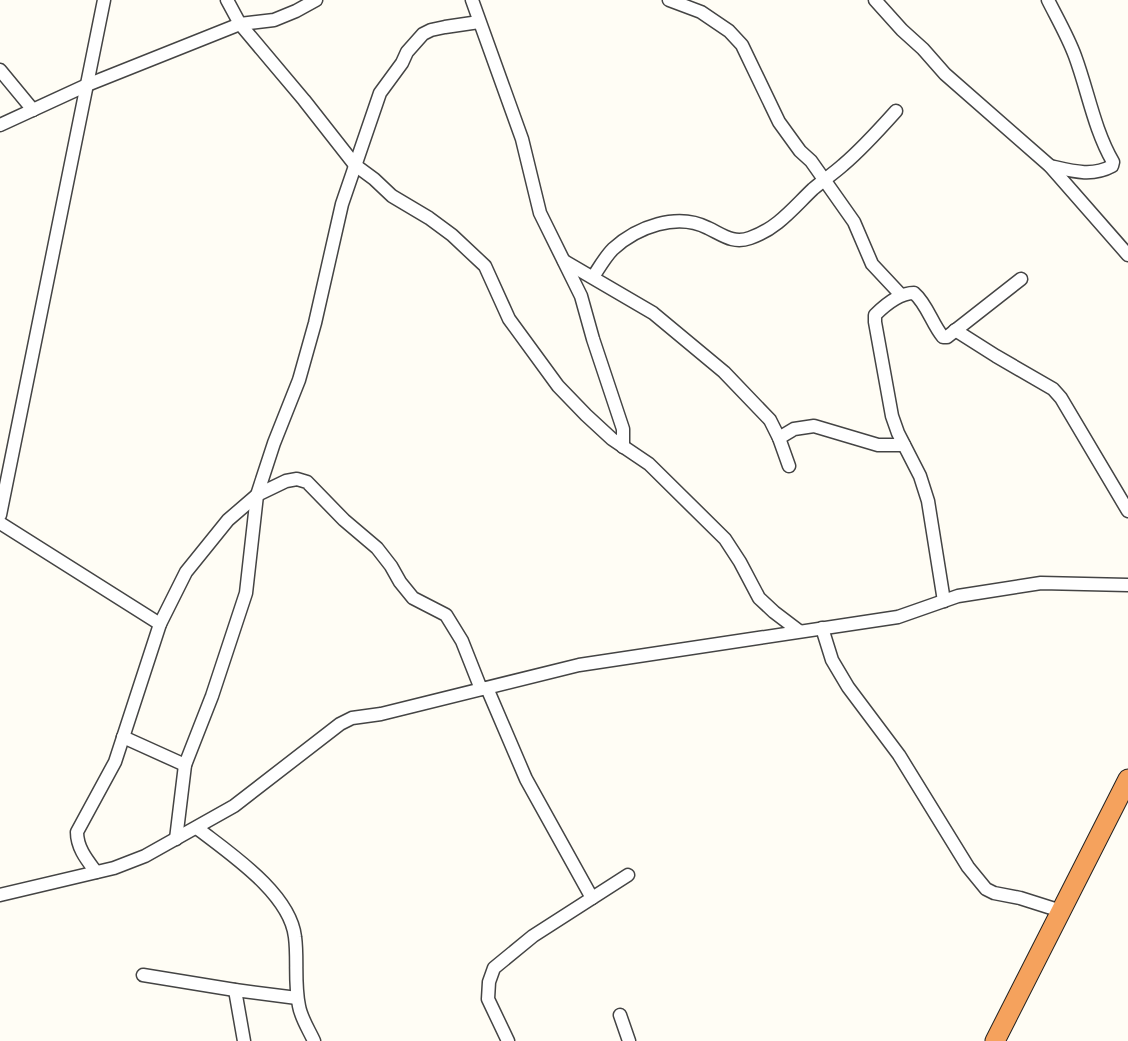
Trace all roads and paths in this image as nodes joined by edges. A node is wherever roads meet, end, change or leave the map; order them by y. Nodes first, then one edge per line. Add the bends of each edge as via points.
1 (104, 0) edge
2 (226, 0) edge
3 (316, 0) edge
4 (472, 0) edge
5 (669, 0) edge
6 (875, 0) edge
7 (1048, 0) edge
8 (479, 22) junction
9 (240, 24) junction
10 (0, 70) edge
11 (87, 85) junction
12 (33, 110) junction
13 (896, 111) dead end
14 (0, 125) edge
15 (355, 164) junction
16 (1050, 166) junction
17 (824, 180) junction
18 (1128, 255) edge
19 (564, 261) junction
20 (593, 277) junction
21 (1022, 279) dead end
22 (901, 296) junction
23 (955, 330) junction
24 (779, 438) junction
25 (904, 446) junction
26 (623, 447) junction
27 (789, 466) dead end
28 (257, 495) junction
29 (1128, 511) edge
30 (0, 515) edge
31 (0, 523) edge
32 (1128, 584) edge
33 (944, 601) junction
34 (160, 624) junction
35 (822, 628) junction
36 (799, 631) junction
37 (484, 688) junction
38 (123, 737) junction
39 (185, 765) junction
40 (1128, 779) edge
41 (197, 828) junction
42 (176, 839) junction
43 (96, 872) junction
44 (628, 875) dead end
45 (0, 895) edge
46 (592, 898) junction
47 (1061, 911) junction
48 (143, 975) dead end
49 (235, 990) junction
50 (297, 998) junction
51 (620, 1015) dead end
52 (244, 1041) edge
53 (314, 1041) edge
54 (508, 1041) edge
55 (629, 1041) edge
56 (995, 1041) edge

1 - 11 street
2 - 9 street
3 - 9 street via 274,20
4 - 8 street
5 - 17 street via 701,12 730,31 742,45 779,122
6 - 16 street via 945,74
7 - 16 street via 1074,54 1094,120 1113,162 1112,166 1100,172 1086,173
8 - 15 street via 431,30 415,41 380,93
8 - 19 street via 522,139 540,213
9 - 11 street
9 - 15 street
10 - 12 street
11 - 12 street
11 - 30 street
12 - 14 street
13 - 17 street via 872,138
15 - 26 street via 392,196 452,235 485,266 509,319 535,356 586,415
15 - 28 street via 342,204 299,380
16 - 18 street
17 - 20 street via 764,233 736,241 706,226 669,221 626,238
17 - 22 street via 854,222 872,264
19 - 20 street
19 - 26 street via 581,296 623,429
20 - 24 street via 653,313 724,372 770,420
21 - 23 street
22 - 23 street via 914,294 920,298 943,337
22 - 25 street via 880,310 875,315 875,322 892,416
23 - 29 street via 1054,389
24 - 25 street via 794,429 814,426 878,444
24 - 27 street
25 - 33 street via 920,476 928,501
26 - 36 street via 650,464 725,539 759,598
28 - 34 street via 228,520 198,555
28 - 37 street via 286,480 307,482 344,520 378,548 413,598 446,615
28 - 39 street via 246,593
31 - 34 street
32 - 33 street via 1041,583
33 - 35 street via 898,617
34 - 38 street
35 - 36 street
35 - 47 street via 832,660 848,687 899,754 968,867 994,893
36 - 37 street via 579,665
37 - 41 street via 381,714 352,718 234,806
37 - 46 street via 526,780
38 - 39 street
38 - 43 street via 115,762 77,832 77,842
39 - 42 street
40 - 47 highway
41 - 42 street
41 - 50 street via 256,874 288,912 295,935
42 - 43 street via 145,856
43 - 45 street
44 - 46 street
46 - 54 street via 533,936 494,968 488,999
47 - 56 highway
48 - 49 street
49 - 50 street
49 - 52 street
50 - 53 street
51 - 55 street

